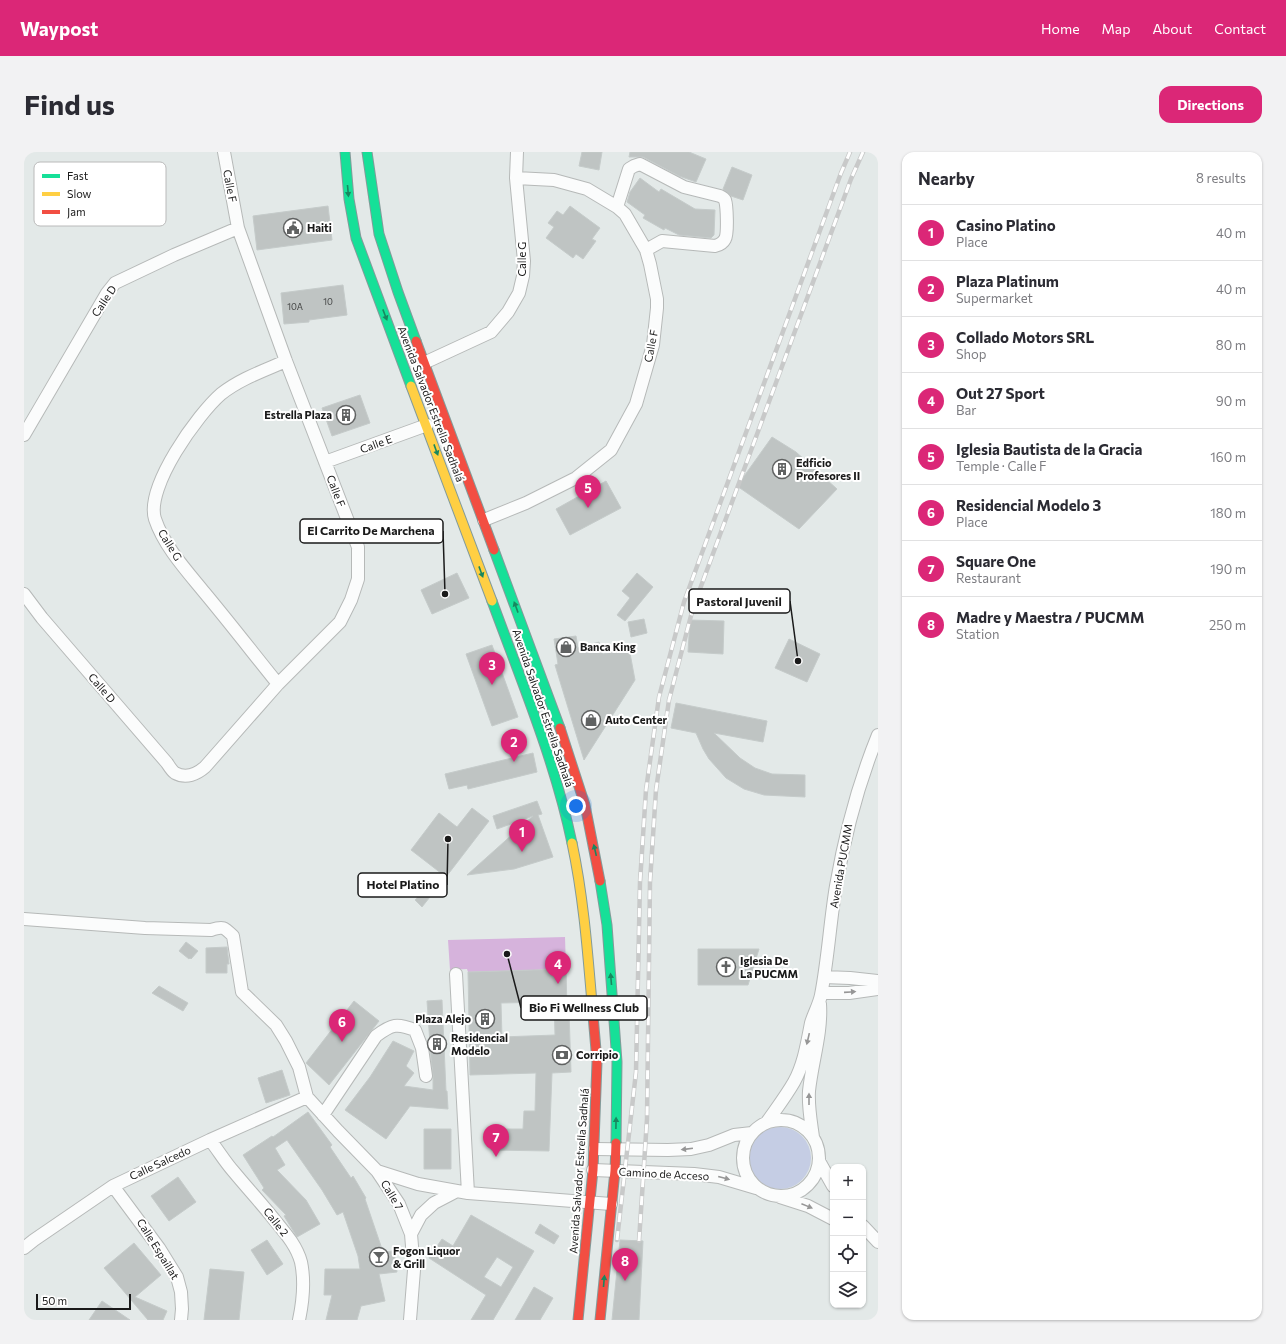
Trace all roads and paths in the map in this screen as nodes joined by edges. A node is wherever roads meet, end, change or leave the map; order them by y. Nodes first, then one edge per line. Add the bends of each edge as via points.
1 (224, 152) edge
2 (345, 152) edge
3 (368, 152) edge
4 (517, 152) edge
5 (516, 178) junction
6 (617, 207) junction
7 (238, 228) junction
8 (646, 250) junction
9 (286, 361) junction
10 (424, 363) junction
11 (427, 425) junction
12 (24, 435) edge
13 (325, 462) junction
14 (484, 520) junction
15 (24, 594) edge
16 (278, 684) junction
17 (878, 734) edge
18 (185, 776) joint
19 (24, 919) edge
20 (456, 974) dead end
21 (824, 977) junction
22 (878, 981) edge
23 (878, 989) edge
24 (821, 998) junction
25 (426, 1076) dead end
26 (307, 1097) junction
27 (323, 1115) junction
28 (767, 1122) junction
29 (752, 1133) junction
30 (813, 1138) junction
31 (210, 1140) junction
32 (595, 1149) junction
33 (616, 1150) junction
34 (819, 1161) junction
35 (593, 1170) junction
36 (378, 1171) junction
37 (615, 1171) junction
38 (830, 1181) edge
39 (114, 1186) junction
40 (756, 1188) junction
41 (462, 1192) junction
42 (779, 1196) junction
43 (590, 1202) junction
44 (611, 1204) junction
45 (830, 1217) edge
46 (866, 1229) edge
47 (411, 1234) junction
48 (865, 1236) edge
49 (878, 1243) edge
50 (24, 1248) edge
51 (181, 1320) edge
52 (299, 1320) edge
53 (410, 1320) edge
54 (578, 1320) edge
55 (600, 1320) edge

1 - 7 street, Calle F
2 -> 11 main road, Avenida Salvador Estrella Sadhalá via 356,238
3 - 10 main road, Avenida Salvador Estrella Sadhalá via 379,234
4 - 5 street, Calle G
5 - 6 street, Calle F via 554,180 587,189
5 - 10 street, Calle G via 524,261 519,293 508,312 491,332
6 - 8 street, Calle F via 625,214
6 - 8 street via 629,169 640,164 684,186 724,199 727,233 726,239 720,244 715,246 662,241
7 - 9 street, Calle F
7 - 12 street, Calle D via 115,283
8 - 14 street, Calle F via 657,299 653,345 636,404 611,450 576,478
9 - 13 street, Calle F
9 - 16 street, Calle G via 243,379 221,394 202,413 180,444 166,470 157,493 154,512 154,518 165,541
10 - 14 main road, Avenida Salvador Estrella Sadhalá
11 - 13 street, Calle E
11 -> 32 main road, Avenida Salvador Estrella Sadhalá via 536,720 566,812 578,869 596,1033
13 - 16 street, Calle F via 358,547 358,579 340,622
33 -> 14 main road, Avenida Salvador Estrella Sadhalá via 616,1032 607,925 598,865 585,805 556,715
15 - 18 street, Calle D via 175,773
16 - 18 street, Calle F via 205,767 198,773
17 - 21 street, Avenida PUCMM via 853,806 844,843 835,888
19 - 26 street via 145,928 225,928 233,936 242,992 276,1025 286,1041 299,1067
20 - 41 street
21 - 22 street
21 - 24 street, Avenida PUCMM
24 -> 23 street
24 -> 28 street, Avenida PUCMM via 795,1081
30 -> 24 street, Avenida PUCMM via 809,1091 821,1018
25 - 27 street via 422,1048 415,1030 402,1025 387,1027 376,1036
26 - 27 street, Calle 7
26 - 31 street, Calle Salcedo
27 - 36 street, Calle 7
28 - 29 street
28 - 30 street via 793,1122 805,1128
29 -> 33 street, Camino de Acceso via 734,1135 692,1149
29 - 40 street via 745,1143 742,1155 743,1168
30 - 34 street
31 - 39 street, Calle Salcedo
31 - 52 street, Calle 2 via 297,1252 301,1263 303,1288
32 - 33 street, Camino de Acceso
32 - 35 main road, Avenida Salvador Estrella Sadhalá
33 - 37 main road, Avenida Salvador Estrella Sadhalá
34 - 38 street
34 - 42 street via 810,1183 802,1190 791,1195
35 - 37 street, Camino de Acceso
35 - 43 main road, Avenida Salvador Estrella Sadhalá
36 - 41 street via 418,1184
36 - 47 street, Calle 7 via 399,1204
37 -> 40 street, Camino de Acceso via 719,1177
37 - 44 main road, Avenida Salvador Estrella Sadhalá
39 - 50 street, Calle Salcedo
39 - 51 street, Calle Espaillat via 159,1248 177,1278 181,1292
40 - 42 street
41 - 43 street
41 - 47 street via 434,1203 421,1215
42 -> 45 street via 808,1206
43 - 44 street
43 - 54 main road, Avenida Salvador Estrella Sadhalá
55 -> 44 main road, Avenida Salvador Estrella Sadhalá
46 - 49 street
47 - 53 street, Calle 7 via 414,1270
48 - 49 street

